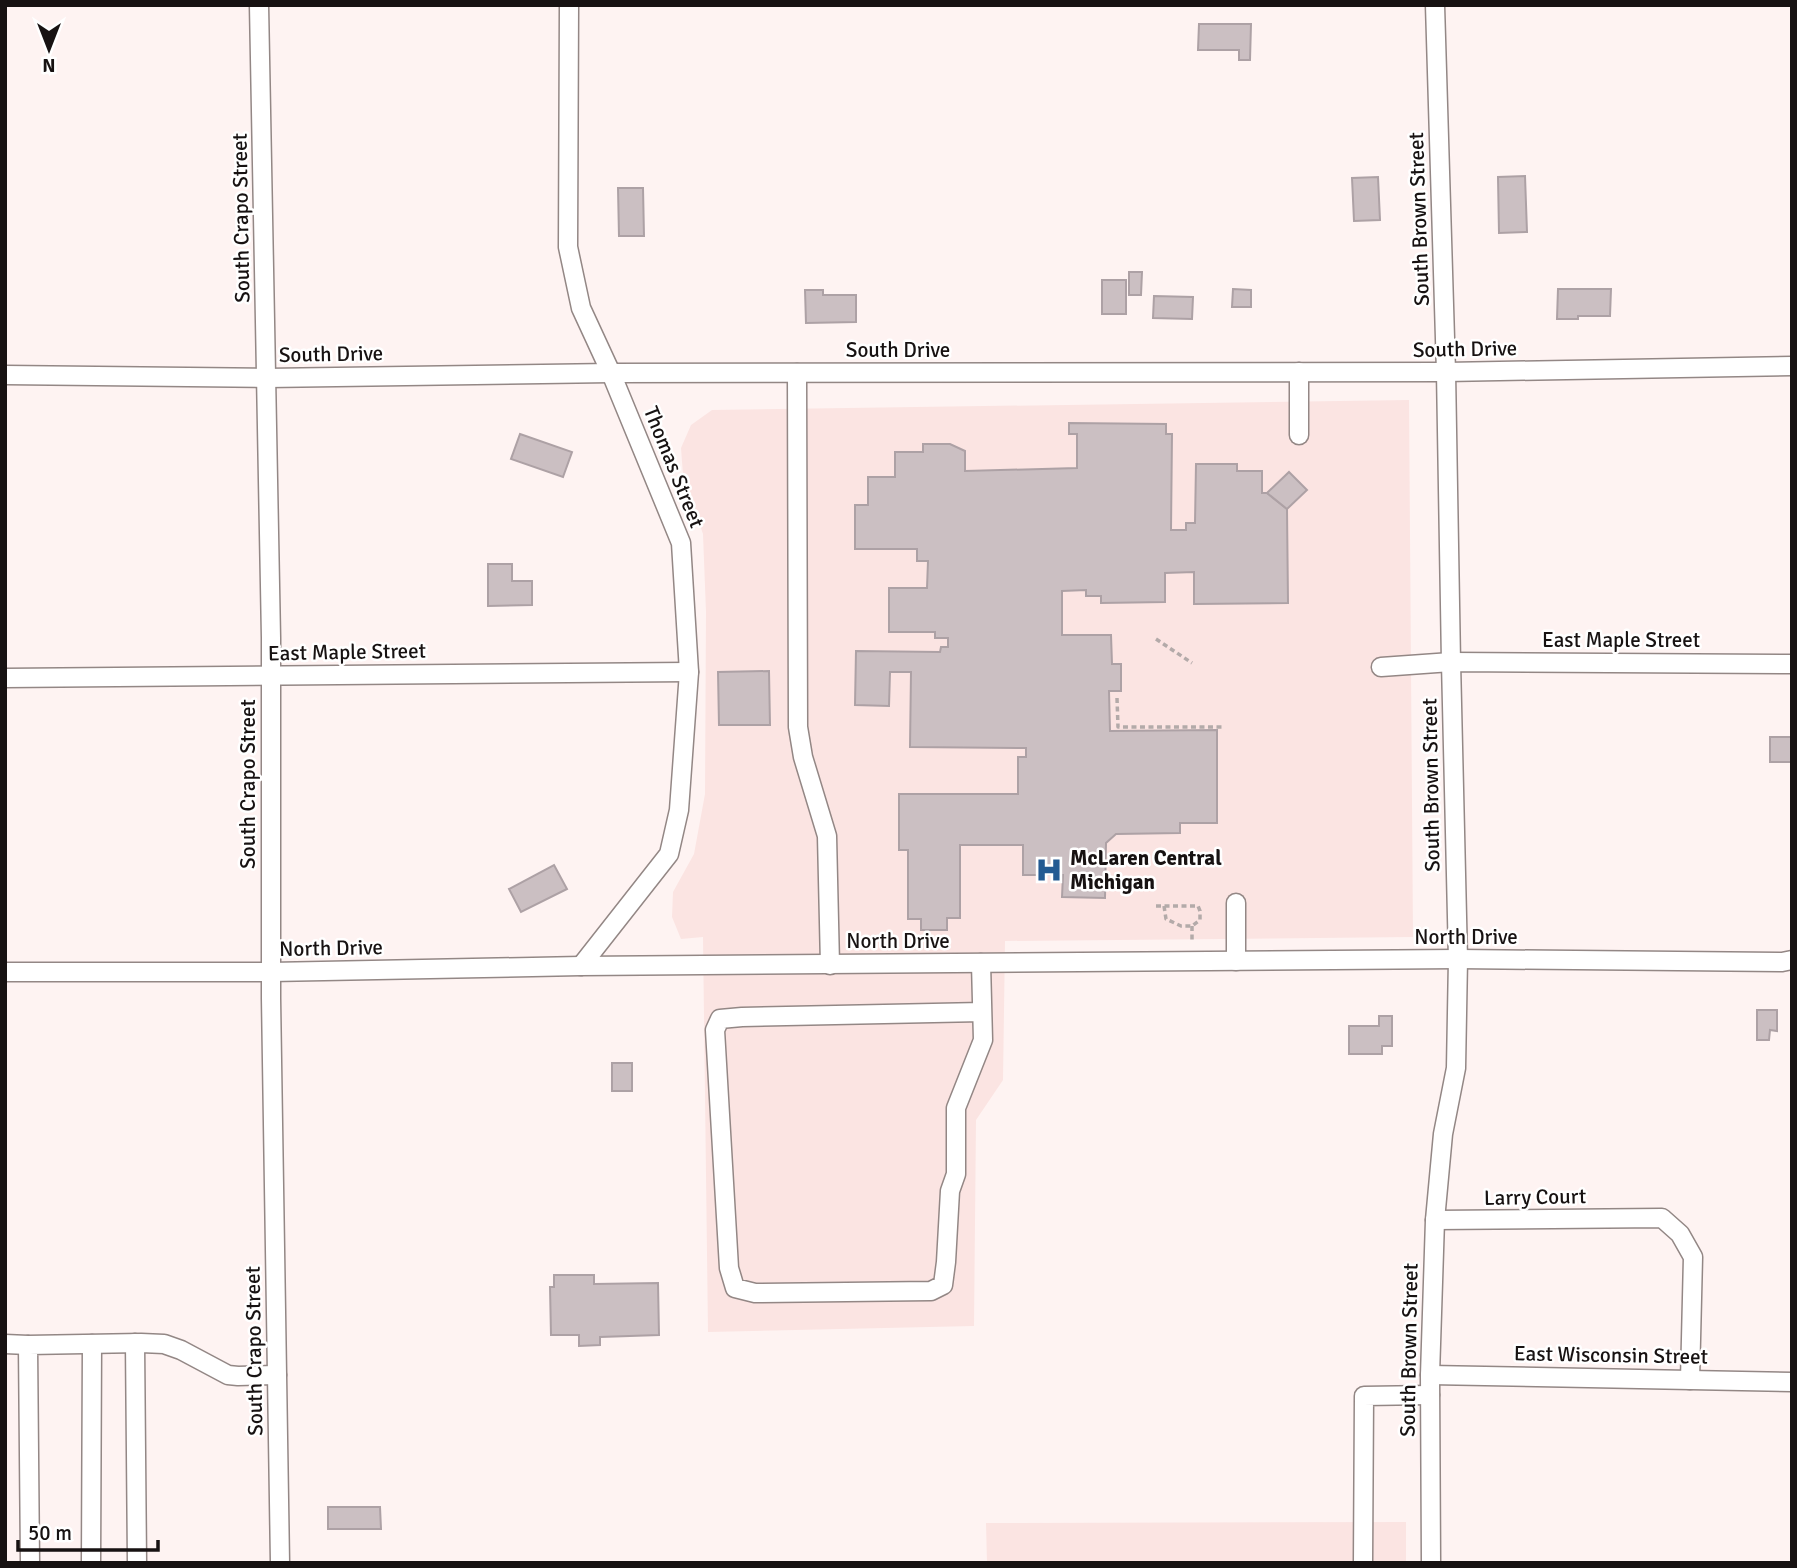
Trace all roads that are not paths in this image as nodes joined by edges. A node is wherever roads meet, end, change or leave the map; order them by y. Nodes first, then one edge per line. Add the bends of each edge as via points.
1 (259, 5) edge
2 (569, 5) edge
3 (1435, 5) edge
4 (1792, 366) edge
5 (1299, 372) junction
6 (1447, 372) junction
7 (611, 373) junction
8 (797, 373) junction
9 (5, 375) edge
10 (267, 378) junction
11 (1299, 435) dead end
12 (1451, 662) junction
13 (1792, 664) edge
14 (1381, 667) dead end
15 (689, 672) junction
16 (271, 676) junction
17 (5, 678) edge
18 (1236, 903) dead end
19 (1458, 959) junction
20 (1792, 960) edge
21 (1236, 961) junction
22 (981, 963) junction
23 (830, 965) junction
24 (581, 966) junction
25 (5, 972) edge
26 (271, 972) junction
27 (982, 1012) junction
28 (1435, 1220) junction
29 (135, 1343) junction
30 (92, 1344) junction
31 (5, 1345) edge
32 (28, 1345) junction
33 (277, 1375) junction
34 (1430, 1375) junction
35 (1690, 1380) junction
36 (1792, 1382) edge
37 (1430, 1395) junction
38 (30, 1563) edge
39 (92, 1563) edge
40 (137, 1563) edge
41 (280, 1563) edge
42 (1363, 1563) edge
43 (1431, 1563) edge

1 - 10 street, South Crapo Street
2 - 7 street, Thomas Street via 568,247 581,308
3 - 6 street, South Brown Street
4 - 6 street, South Drive
5 - 6 street, South Drive
5 - 8 street, South Drive
5 - 11 street
6 - 12 street, South Brown Street
7 - 8 street, South Drive
7 - 10 street, South Drive
7 - 15 street, Thomas Street via 681,543
8 - 23 street via 798,727 827,836
9 - 10 street, South Drive
10 - 16 street, South Crapo Street
12 - 13 street, East Maple Street
12 - 14 street, East Maple Street
12 - 19 street, South Brown Street
15 - 16 street, East Maple Street
15 - 24 street, Thomas Street via 679,810 669,854
16 - 17 street, East Maple Street
16 - 26 street, South Crapo Street
18 - 21 street
19 - 20 street, North Drive
19 - 21 street, North Drive
19 - 28 street, South Brown Street via 1456,1068 1443,1134
21 - 22 street, North Drive
22 - 23 street, North Drive
22 - 27 street
23 - 24 street, North Drive
24 - 26 street, North Drive
25 - 26 street, North Drive
26 - 33 street, South Crapo Street
27 - 27 street via 983,1040 956,1108 956,1174 950,1191 943,1285 931,1291 755,1293 735,1288 729,1268 716,1057 715,1030 720,1019
28 - 34 street, South Brown Street
28 - 35 street, Larry Court via 1662,1218 1680,1234 1693,1257
29 - 30 street
29 - 33 street via 181,1350 228,1375
29 - 40 street
30 - 32 street
30 - 39 street
31 - 32 street
32 - 38 street
33 - 41 street, South Crapo Street
34 - 35 street, East Wisconsin Street
34 - 37 street, South Brown Street
35 - 36 street, East Wisconsin Street
37 - 42 street via 1364,1396
37 - 43 street, South Brown Street

